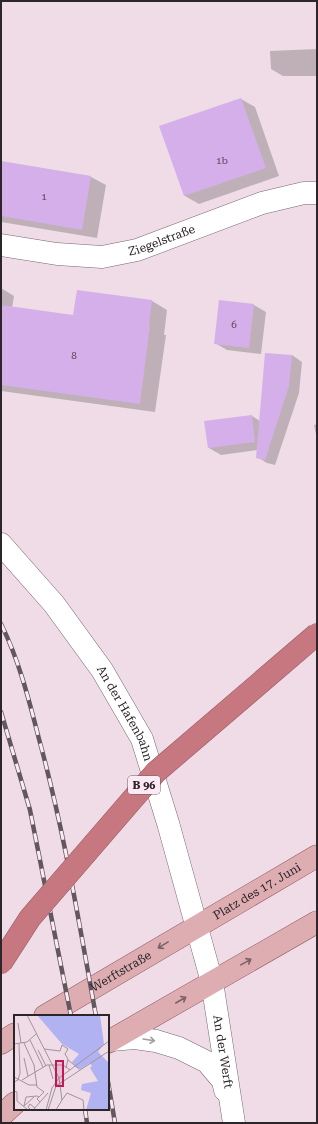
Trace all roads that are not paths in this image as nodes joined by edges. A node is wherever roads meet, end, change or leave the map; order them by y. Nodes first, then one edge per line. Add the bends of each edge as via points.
1 (317, 193) edge
2 (1, 245) edge
3 (1, 544) edge
4 (317, 634) edge
5 (317, 856) edge
6 (317, 922) edge
7 (197, 926) junction
8 (1, 963) edge
9 (212, 982) junction
10 (47, 1015) edge
11 (14, 1035) edge
12 (109, 1041) edge
13 (1, 1043) edge
14 (14, 1104) edge
15 (1, 1116) edge
16 (234, 1123) edge

1 - 2 street, Ziegelstraße via 304,193 262,204 137,250 102,257 57,254
3 - 7 street, An der Hafenbahn via 54,604 76,634 102,670 142,739
4 - 8 highway, B 96, bridge via 156,772 30,918
5 - 7 main road, Platz des 17. Juni
9 -> 6 main road
7 - 9 street, An der Hafenbahn
7 -> 10 main road, Werftstraße
12 -> 9 main road
9 - 16 street, An der Werft
11 - 13 main road
12 -> 16 street via 135,1038 156,1041 179,1048 207,1062 223,1081
14 - 15 main road

